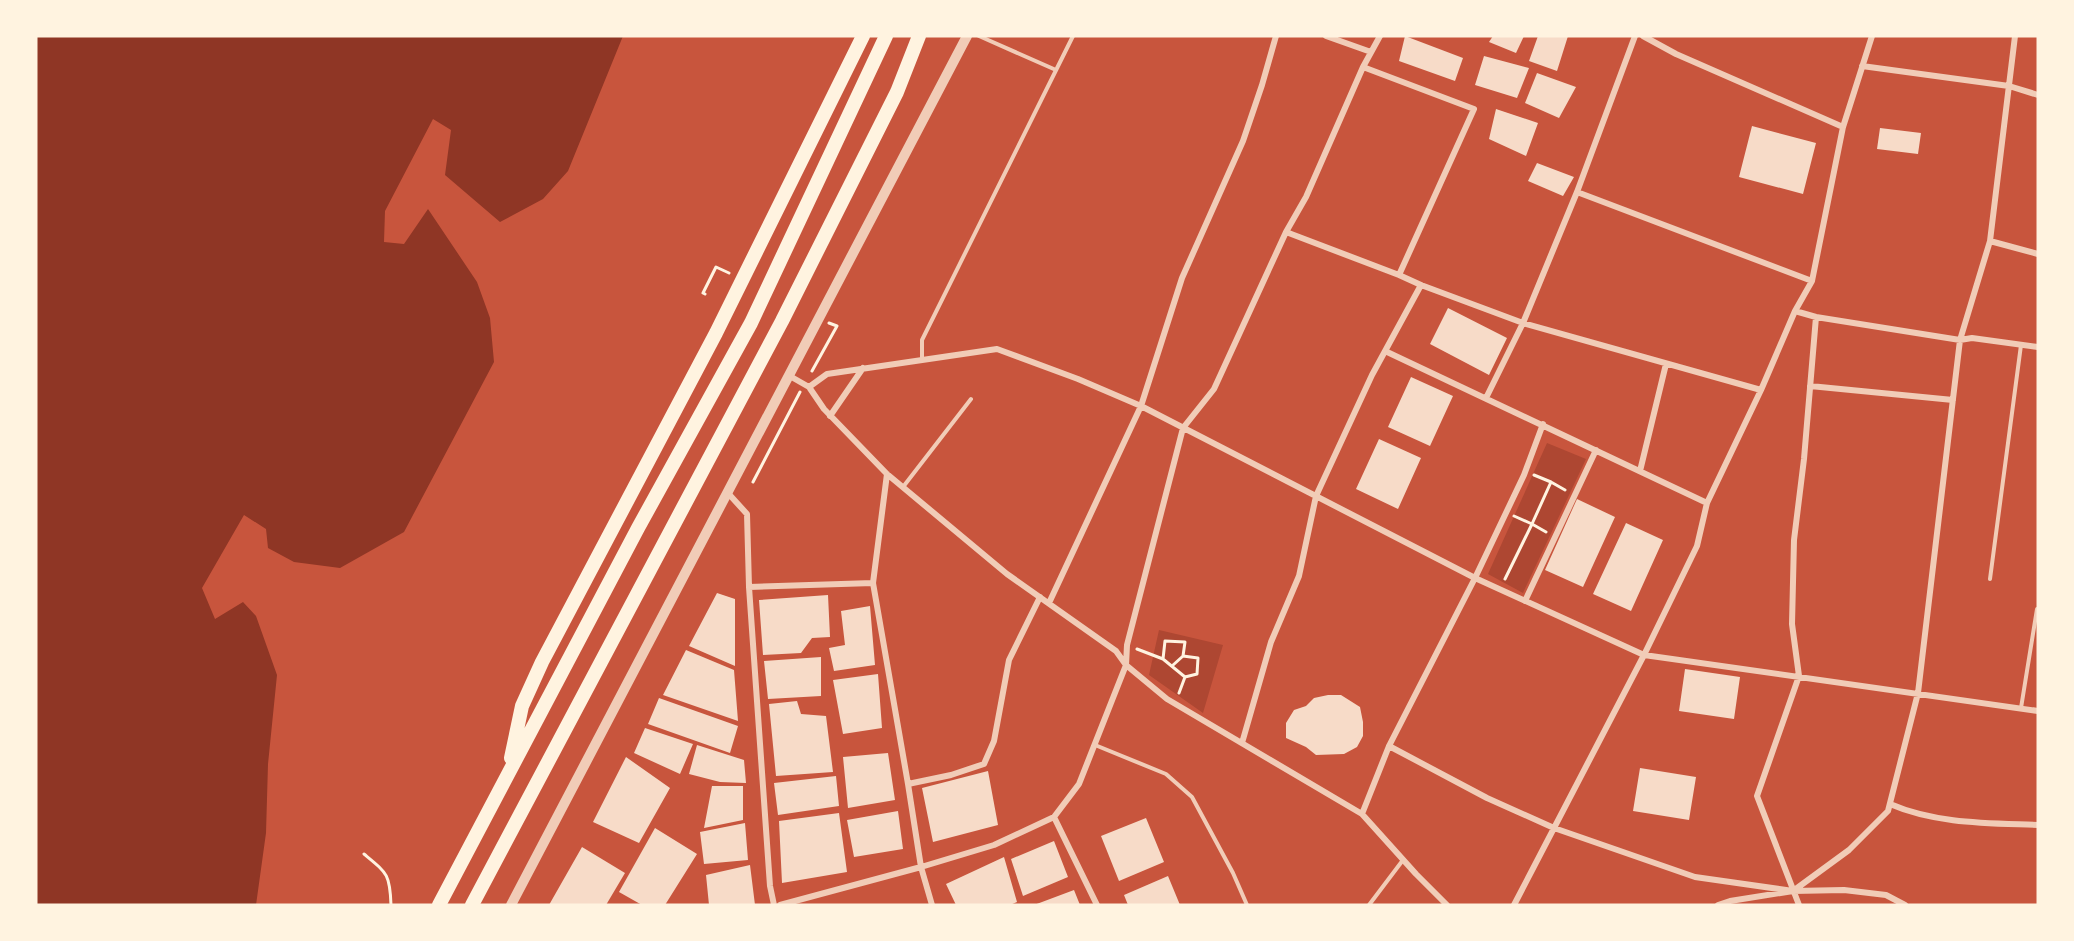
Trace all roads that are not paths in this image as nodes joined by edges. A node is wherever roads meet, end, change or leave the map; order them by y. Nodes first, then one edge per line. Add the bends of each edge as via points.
1 (863, 36) edge
2 (880, 36) edge
3 (886, 36) edge
4 (919, 36) edge
5 (929, 36) edge
6 (967, 36) edge
7 (979, 36) edge
8 (1073, 36) edge
9 (1275, 36) edge
10 (1326, 36) edge
11 (1380, 36) edge
12 (1635, 36) edge
13 (1642, 36) edge
14 (1872, 36) edge
15 (2015, 36) edge
16 (1371, 52) junction
17 (1862, 66) junction
18 (1364, 67) junction
19 (1056, 70) junction
20 (2008, 86) junction
21 (897, 92) junction
22 (859, 94) junction
23 (2038, 95) edge
24 (1844, 127) junction
25 (1577, 192) junction
26 (1286, 232) junction
27 (1990, 241) junction
28 (2038, 254) edge
29 (1399, 275) junction
30 (1812, 281) junction
31 (1421, 285) junction
32 (1795, 311) junction
33 (1816, 316) junction
34 (1523, 323) junction
35 (1960, 340) junction
36 (2021, 345) junction
37 (2038, 347) edge
38 (1385, 351) junction
39 (922, 360) junction
40 (1666, 364) junction
41 (863, 368) junction
42 (788, 375) junction
43 (807, 385) junction
44 (1810, 386) junction
45 (1761, 390) junction
46 (1486, 398) junction
47 (971, 399) dead end
48 (1953, 400) junction
49 (1141, 406) junction
50 (830, 416) junction
51 (1544, 424) junction
52 (1183, 428) junction
53 (1596, 450) junction
54 (1640, 471) junction
55 (887, 474) junction
56 (903, 487) junction
57 (727, 492) junction
58 (1316, 496) junction
59 (1707, 503) junction
60 (1475, 578) junction
61 (1990, 579) dead end
62 (873, 583) junction
63 (748, 587) junction
64 (1040, 597) junction
65 (1525, 601) junction
66 (1049, 603) junction
67 (2037, 609) edge
68 (1644, 656) junction
69 (1126, 665) junction
70 (1799, 676) junction
71 (1918, 693) junction
72 (2021, 708) junction
73 (2038, 711) edge
74 (1242, 743) junction
75 (1095, 745) junction
76 (1389, 746) junction
77 (507, 775) junction
78 (908, 784) junction
79 (1890, 804) junction
80 (1362, 814) junction
81 (1054, 817) junction
82 (2038, 825) edge
83 (1554, 828) junction
84 (1403, 860) junction
85 (921, 867) junction
86 (1793, 891) junction
87 (439, 905) edge
88 (472, 905) edge
89 (511, 905) edge
90 (774, 905) edge
91 (780, 905) edge
92 (933, 905) edge
93 (1097, 905) edge
94 (1247, 905) edge
95 (1369, 905) edge
96 (1447, 905) edge
97 (1514, 905) edge
98 (1718, 905) edge
99 (1799, 905) edge
100 (1905, 905) edge

1 - 77 highway via 716,333 542,662 522,706
2 - 22 highway
3 - 22 highway
4 - 21 highway
5 - 21 highway
6 - 42 street
7 - 19 lane
8 - 19 lane
9 - 49 street via 1243,141 1182,278
10 - 16 street
11 - 16 street
12 - 25 street
13 - 24 street
14 - 17 street
15 - 20 street
16 - 18 street
17 - 20 street
17 - 24 street
18 - 26 street via 1306,197
18 - 29 street via 1474,109
19 - 39 lane via 922,340
20 - 23 street
20 - 27 street
21 - 88 highway via 782,321
22 - 77 highway via 751,323
24 - 30 street
25 - 30 street
25 - 34 street
26 - 29 street
26 - 52 street via 1214,389
27 - 28 street
27 - 35 street
29 - 31 street
30 - 32 street
31 - 34 street
31 - 38 street
32 - 33 street
32 - 45 street
33 - 35 street
33 - 44 street
34 - 40 street
34 - 46 street
35 - 36 street
35 - 48 street
36 - 37 street
36 - 61 lane
38 - 46 street
38 - 58 street
39 - 41 street
39 - 49 street via 997,350
40 - 45 street
40 - 54 street
41 - 43 street via 826,374
41 - 50 street
42 - 43 street
42 - 57 street
43 - 50 street
44 - 48 street
44 - 70 street via 1794,540 1792,624
45 - 59 street
46 - 51 street
47 - 56 lane
48 - 71 street
49 - 52 street
49 - 66 street
50 - 55 street
51 - 53 street
51 - 60 street
52 - 58 street
52 - 69 street via 1127,645
53 - 54 street
53 - 65 street
54 - 59 street
55 - 56 street
55 - 62 street
56 - 64 street
57 - 63 street via 747,514
57 - 89 street
58 - 60 street
58 - 74 street via 1299,576 1271,642
59 - 68 street via 1696,546
60 - 65 street
60 - 76 street
62 - 63 street
62 - 78 street
63 - 90 street
64 - 66 street
64 - 78 street via 1009,660 994,741 984,764
65 - 68 street
66 - 69 street via 1116,651
67 - 72 lane
68 - 70 street
68 - 83 street
69 - 74 street via 1175,704
69 - 75 street
70 - 71 street
70 - 86 street via 1756,796
71 - 72 street
71 - 79 street
72 - 73 street
74 - 80 street
75 - 81 street via 1079,784
75 - 94 lane via 1166,774 1192,797
76 - 80 street
76 - 83 street
77 - 87 highway
78 - 85 street
79 - 82 street via 1909,812 1964,821
79 - 86 street via 1888,811 1850,850
80 - 84 street
81 - 85 street via 994,845
81 - 93 street
83 - 86 street via 1695,878
83 - 97 street
84 - 95 lane
84 - 96 street
85 - 91 street
85 - 92 street
86 - 98 street
86 - 99 street
86 - 100 street via 1844,890 1886,895

